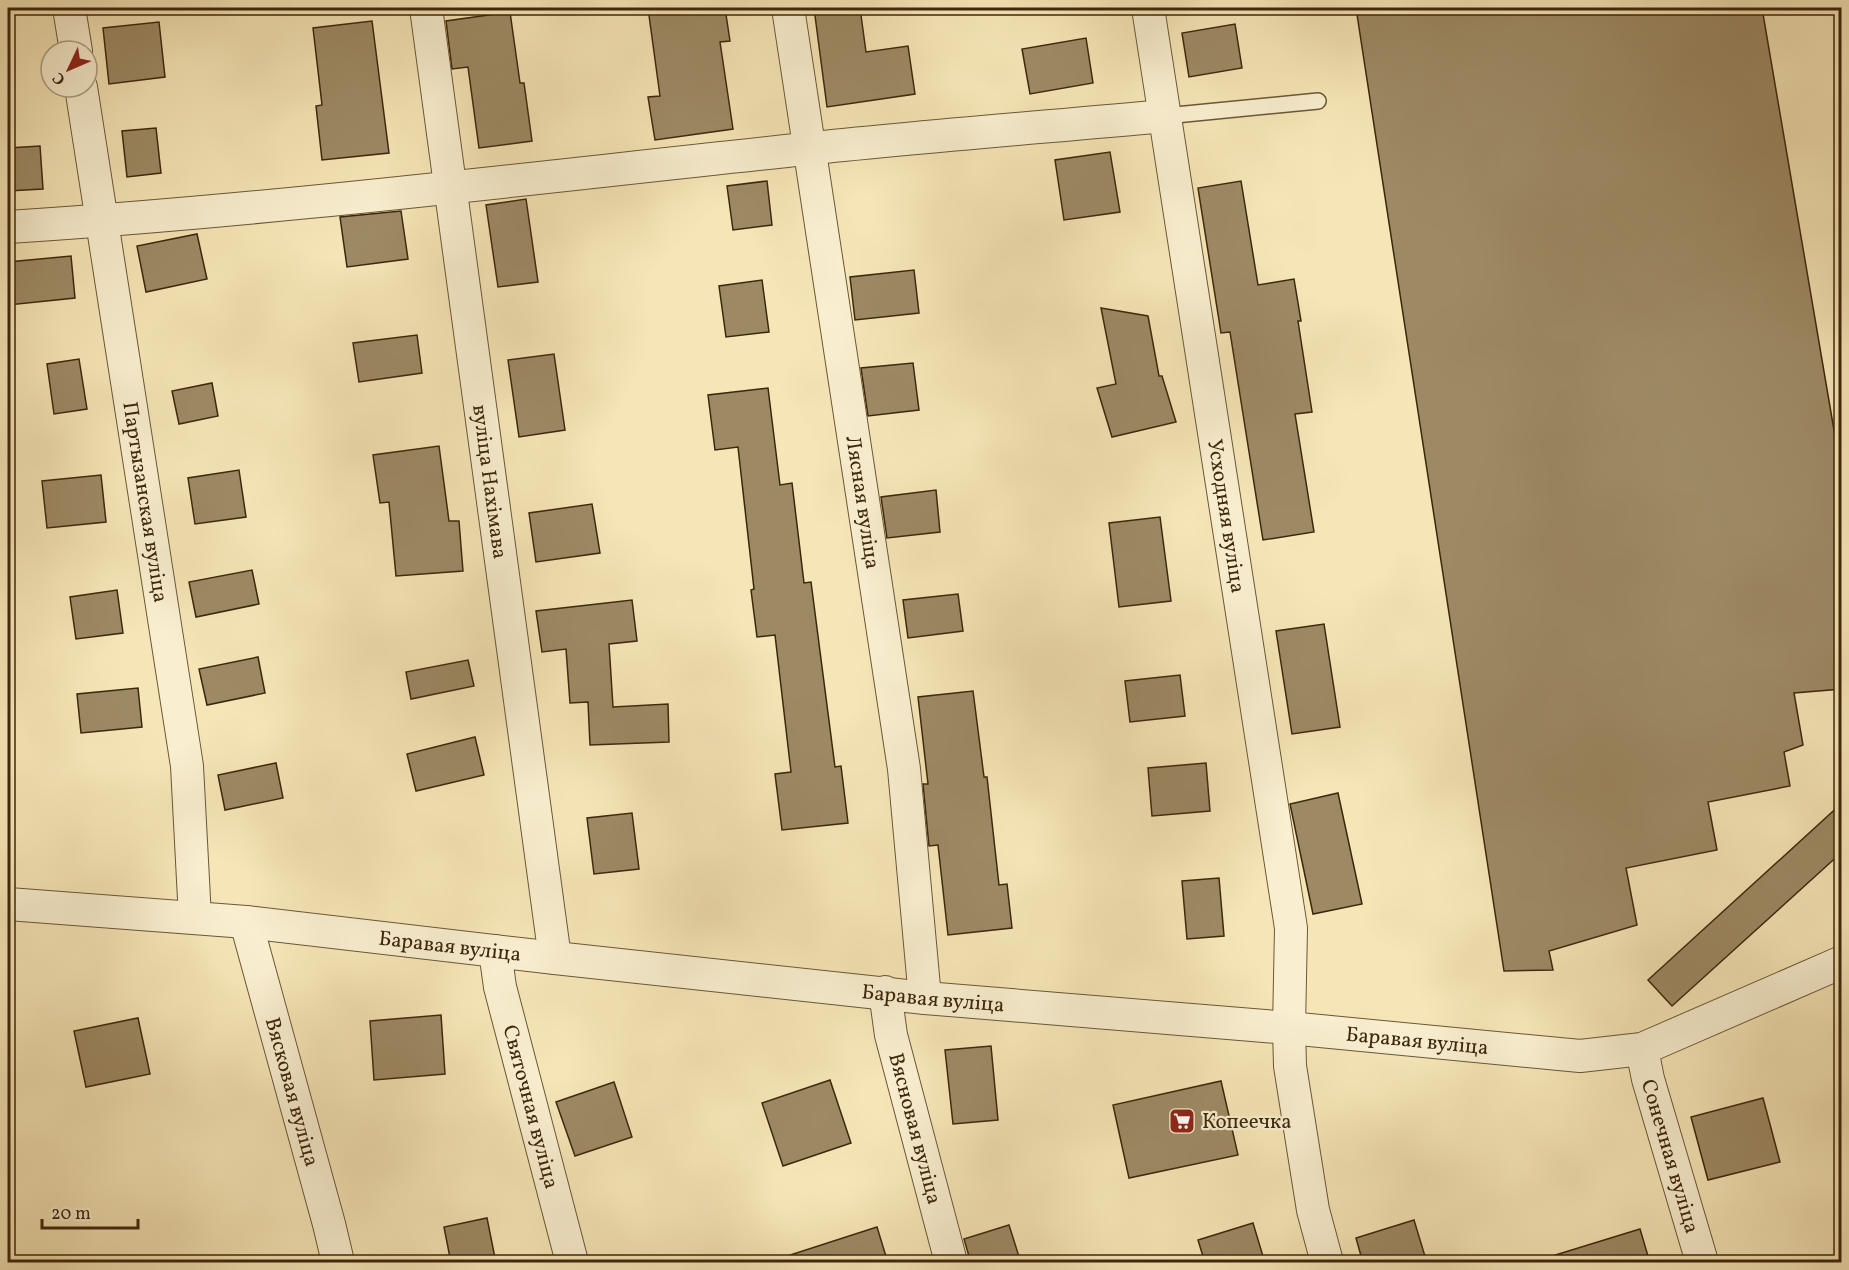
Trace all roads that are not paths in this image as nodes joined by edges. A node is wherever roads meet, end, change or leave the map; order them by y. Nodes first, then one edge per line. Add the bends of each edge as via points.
1 (69, 8) edge
2 (426, 8) edge
3 (788, 8) edge
4 (1148, 8) edge
5 (74, 39) edge
6 (83, 99) edge
7 (1318, 101) dead end
8 (1166, 116) junction
9 (809, 148) junction
10 (452, 187) junction
11 (102, 221) junction
12 (8, 226) edge
13 (8, 904) edge
14 (195, 918) junction
15 (246, 922) junction
16 (495, 951) junction
17 (555, 958) junction
18 (1842, 962) edge
19 (885, 992) junction
20 (925, 998) junction
21 (1289, 1028) junction
22 (1642, 1049) junction
23 (338, 1263) edge
24 (572, 1263) edge
25 (951, 1263) edge
26 (1327, 1263) edge
27 (1702, 1263) edge

1 - 5 street
2 - 10 street, вуліца Нахімава
3 - 9 street, Лясная вуліца
4 - 8 street, Усходняя вуліца
6 - 11 street, Партызанская вуліца
7 - 8 lane
8 - 9 street
8 - 21 street, Усходняя вуліца via 1291,928
9 - 10 street
9 - 20 street, Лясная вуліца via 904,769
10 - 11 street
10 - 17 street, вуліца Нахімава
11 - 12 street
11 - 14 street, Партызанская вуліца via 187,766
13 - 14 street, Баравая вуліца
14 - 15 street, Баравая вуліца
15 - 16 street, Баравая вуліца
15 - 23 street, Вясковая вуліца
16 - 17 street, Баравая вуліца
16 - 24 street, Святочная вуліца via 500,987
17 - 19 street, Баравая вуліца
18 - 22 street, Баравая вуліца
19 - 20 street, Баравая вуліца
19 - 25 street, Вясновая вуліца via 891,1035
20 - 21 street, Баравая вуліца
21 - 22 street, Баравая вуліца via 1580,1056
21 - 26 street, Усходняя вуліца via 1290,1066 1313,1210
22 - 27 street, Сонечная вуліца

